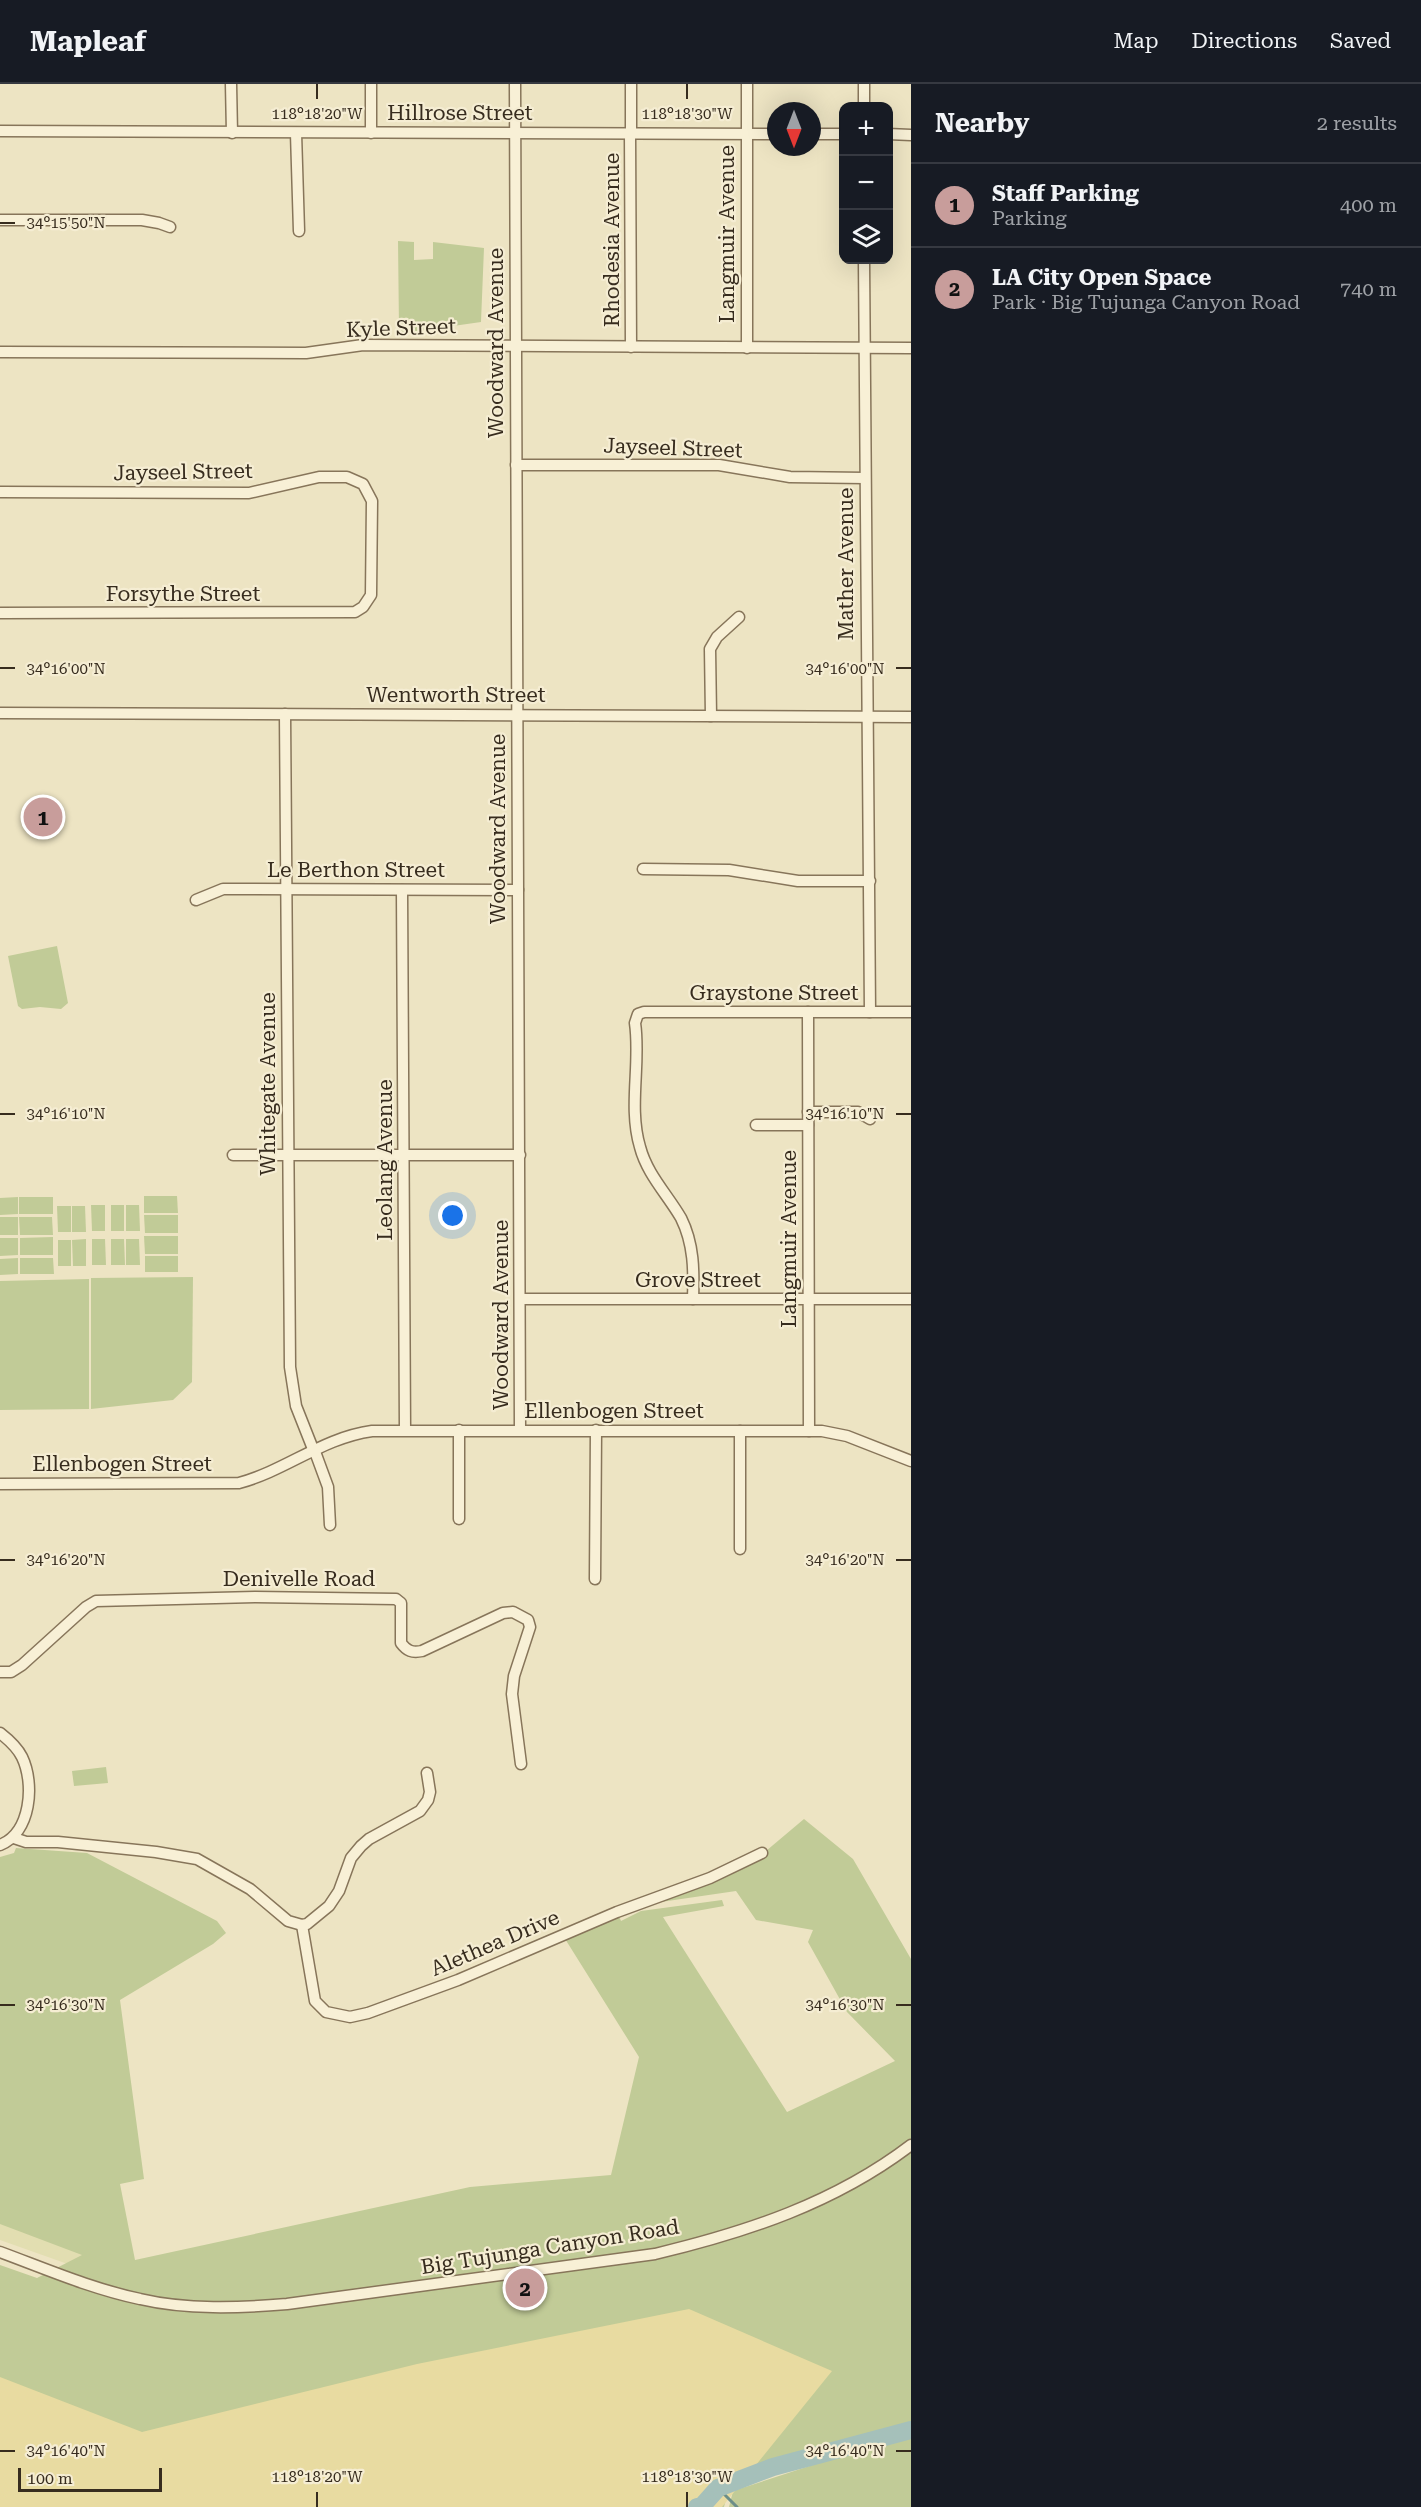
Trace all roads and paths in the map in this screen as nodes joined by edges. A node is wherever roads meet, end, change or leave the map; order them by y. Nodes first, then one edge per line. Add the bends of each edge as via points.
1 (231, 84) edge
2 (371, 84) edge
3 (515, 84) edge
4 (631, 84) edge
5 (747, 84) edge
6 (864, 84) edge
7 (864, 102) edge
8 (0, 131) edge
9 (232, 133) junction
10 (296, 133) junction
11 (371, 133) junction
12 (515, 133) junction
13 (631, 133) junction
14 (747, 133) junction
15 (767, 134) edge
16 (821, 134) edge
17 (839, 134) edge
18 (893, 134) edge
19 (911, 135) edge
20 (0, 220) edge
21 (170, 227) dead end
22 (299, 231) dead end
23 (864, 264) edge
24 (515, 347) junction
25 (632, 347) junction
26 (747, 348) junction
27 (865, 348) junction
28 (911, 348) edge
29 (0, 352) edge
30 (516, 465) junction
31 (865, 478) junction
32 (0, 492) edge
33 (363, 607) joint
34 (0, 613) edge
35 (739, 617) dead end
36 (0, 713) edge
37 (285, 714) junction
38 (517, 715) junction
39 (711, 716) junction
40 (867, 717) junction
41 (911, 717) edge
42 (643, 869) dead end
43 (870, 881) junction
44 (286, 890) junction
45 (402, 890) junction
46 (518, 890) junction
47 (196, 900) dead end
48 (808, 1012) junction
49 (870, 1012) junction
50 (911, 1012) edge
51 (808, 1112) junction
52 (870, 1119) dead end
53 (756, 1125) dead end
54 (808, 1125) junction
55 (233, 1155) dead end
56 (288, 1155) junction
57 (404, 1155) junction
58 (520, 1155) junction
59 (520, 1299) junction
60 (693, 1299) junction
61 (810, 1299) junction
62 (911, 1299) edge
63 (405, 1430) junction
64 (459, 1430) junction
65 (520, 1430) junction
66 (596, 1430) junction
67 (740, 1431) junction
68 (809, 1431) junction
69 (314, 1449) junction
70 (911, 1461) edge
71 (0, 1484) edge
72 (459, 1519) dead end
73 (330, 1525) dead end
74 (740, 1549) dead end
75 (595, 1579) dead end
76 (0, 1672) edge
77 (0, 1733) edge
78 (521, 1764) dead end
79 (427, 1773) dead end
80 (14, 1838) junction
81 (0, 1845) edge
82 (762, 1853) dead end
83 (302, 1925) junction
84 (911, 2145) edge
85 (0, 2252) edge

1 - 9 street
2 - 11 street
3 - 12 street, Woodward Avenue
4 - 13 street, Rhodesia Avenue
5 - 14 street, Langmuir Avenue
6 - 7 street
8 - 9 street, Hillrose Street
9 - 10 street, Hillrose Street
10 - 11 street, Hillrose Street
10 - 22 street
11 - 12 street, Hillrose Street
12 - 13 street, Hillrose Street
12 - 24 street, Woodward Avenue
13 - 14 street, Hillrose Street
13 - 25 street, Rhodesia Avenue
14 - 15 street, Hillrose Street
14 - 26 street, Langmuir Avenue
16 - 17 street
18 - 19 street
20 - 21 street via 142,220
23 - 27 street, Mather Avenue
24 - 25 street, Kyle Street
24 - 29 street, Kyle Street via 363,345 306,353
24 - 30 street, Woodward Avenue
25 - 26 street, Kyle Street
26 - 27 street, Kyle Street
27 - 28 street, Kyle Street
27 - 31 street, Mather Avenue
30 - 31 street, Jayseel Street via 719,465 789,477
30 - 38 street, Woodward Avenue
31 - 40 street, Mather Avenue
32 - 33 street, Jayseel Street via 249,493 319,477 347,477 363,484 372,501 371,590
33 - 34 street, Forsythe Street via 351,613
35 - 39 street via 710,649
36 - 37 street, Wentworth Street
37 - 38 street, Wentworth Street
37 - 44 street, Whitegate Avenue
38 - 39 street, Wentworth Street
38 - 46 street, Woodward Avenue
39 - 40 street, Wentworth Street
40 - 41 street, Wentworth Street
40 - 43 street, Mather Avenue
42 - 43 street via 729,870 798,881
43 - 49 street, Mather Avenue
44 - 45 street, Le Berthon Street
44 - 47 street, Le Berthon Street via 223,889
44 - 56 street, Whitegate Avenue
45 - 46 street, Le Berthon Street
45 - 57 street, Leolang Avenue
46 - 58 street, Woodward Avenue
48 - 49 street, Graystone Street
48 - 51 street, Langmuir Avenue
48 - 60 street, Graystone Street via 638,1014 635,1023 639,1146 686,1229 692,1253
49 - 50 street, Graystone Street
51 - 52 street via 858,1112
51 - 54 street, Langmuir Avenue
53 - 54 street
54 - 61 street, Langmuir Avenue
55 - 56 street
56 - 57 street
56 - 69 street, Whitegate Avenue via 290,1367 296,1406
57 - 58 street
57 - 63 street, Leolang Avenue
58 - 59 street, Woodward Avenue
59 - 60 street, Grove Street
59 - 65 street, Woodward Avenue
60 - 61 street, Grove Street
61 - 62 street, Grove Street
61 - 68 street, Langmuir Avenue
63 - 64 street, Ellenbogen Street
63 - 69 street, Ellenbogen Street via 357,1433
64 - 65 street, Ellenbogen Street
64 - 72 street
65 - 66 street, Ellenbogen Street
66 - 67 street, Ellenbogen Street
66 - 75 street
67 - 68 street, Ellenbogen Street
67 - 74 street
68 - 70 street, Ellenbogen Street via 847,1436
69 - 71 street, Ellenbogen Street via 276,1471 239,1483
69 - 73 street, Whitegate Avenue via 328,1487
76 - 78 street, Denivelle Road via 11,1672 22,1665 96,1601 396,1599 403,1610 401,1643 406,1650 415,1652 513,1612 528,1620 530,1627 512,1694
77 - 80 street via 22,1756 27,1775 27,1805
79 - 83 street via 430,1792 420,1811 361,1846 351,1858 329,1906
80 - 81 street
80 - 83 street via 197,1859 250,1889 288,1921
82 - 83 street, Alethea Drive via 449,1984 350,2017 326,2012 315,2001
84 - 85 street, Big Tujunga Canyon Road via 846,2187 769,2222 712,2241 655,2254 287,2304 188,2306 141,2300

